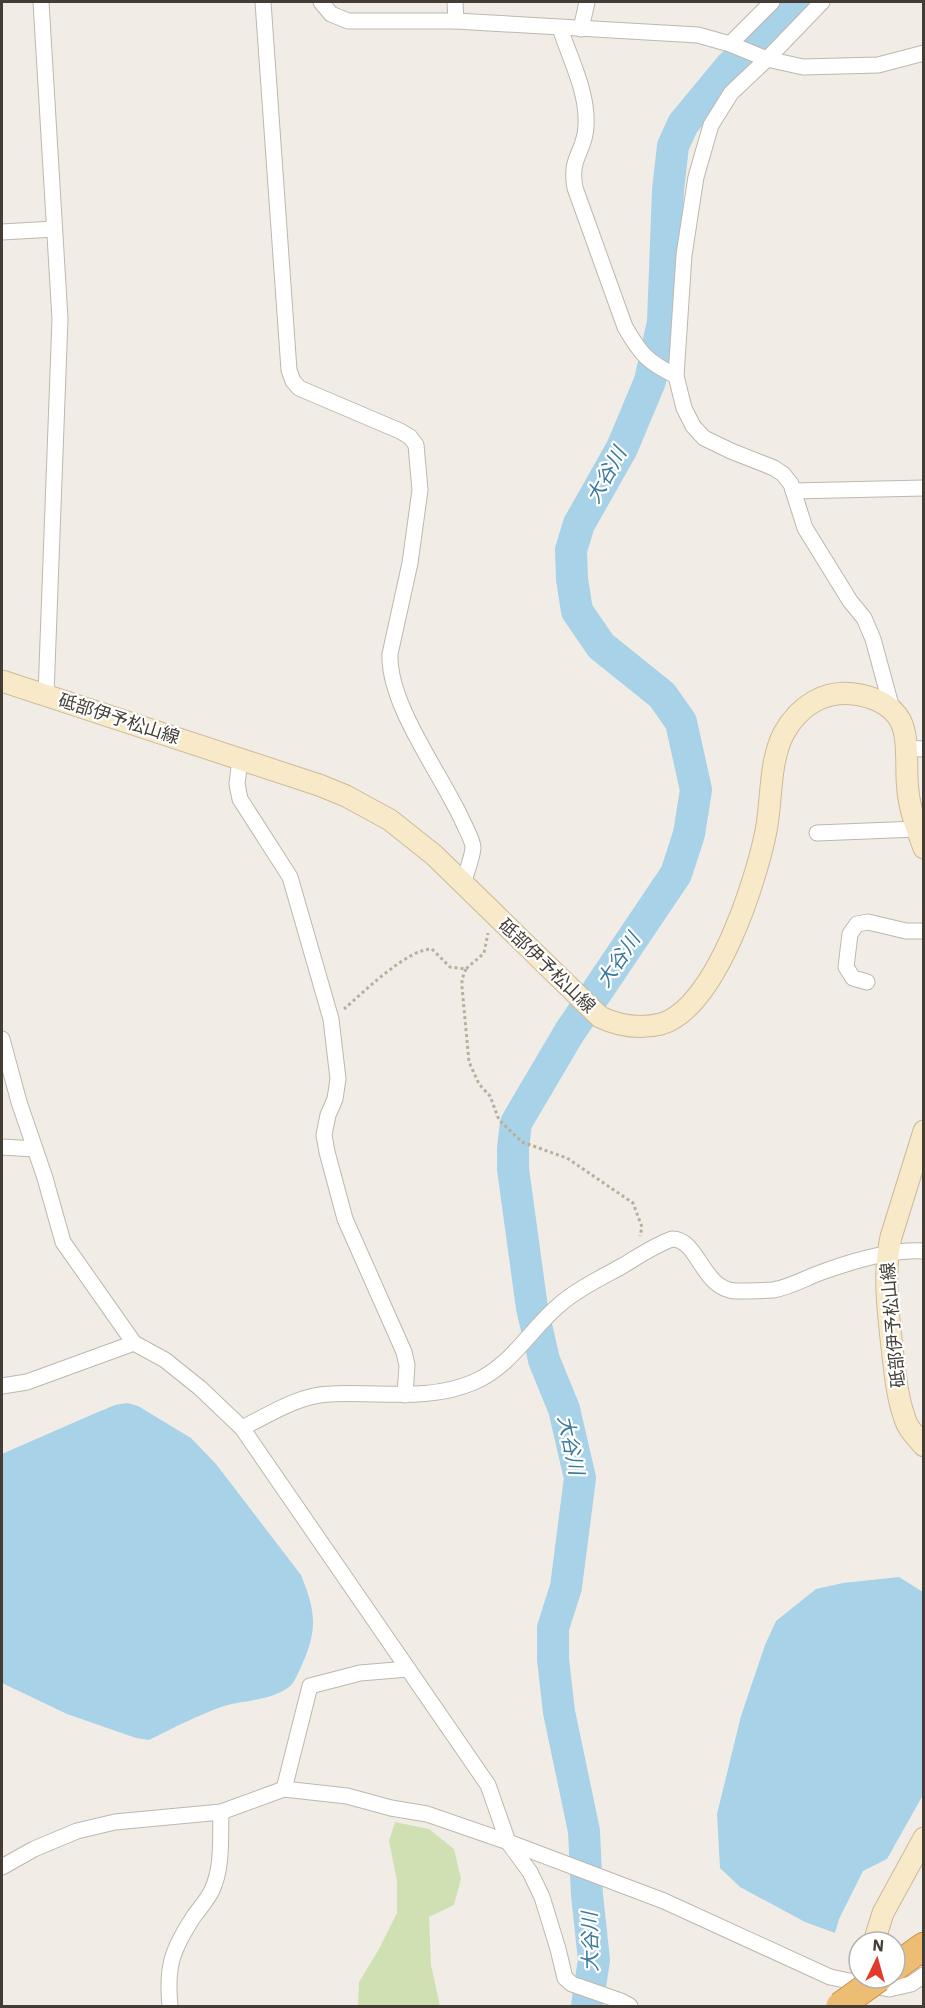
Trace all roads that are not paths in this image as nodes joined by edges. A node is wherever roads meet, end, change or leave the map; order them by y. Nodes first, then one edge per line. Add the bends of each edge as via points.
1 (41, 2) edge
2 (263, 2) edge
3 (321, 2) edge
4 (455, 2) edge
5 (587, 2) edge
6 (772, 2) edge
7 (822, 2) edge
8 (456, 21) junction
9 (560, 28) junction
10 (581, 29) junction
11 (730, 44) junction
12 (924, 52) edge
13 (767, 59) junction
14 (54, 229) junction
15 (2, 232) edge
16 (670, 373) junction
17 (924, 488) edge
18 (793, 491) junction
19 (2, 681) edge
20 (46, 695) junction
21 (892, 709) junction
22 (914, 749) edge
23 (240, 759) junction
24 (920, 829) edge
25 (817, 832) dead end
26 (463, 884) junction
27 (924, 931) edge
28 (867, 982) dead end
29 (2, 1042) edge
30 (924, 1131) edge
31 (2, 1147) edge
32 (35, 1149) junction
33 (924, 1251) edge
34 (887, 1254) junction
35 (134, 1343) junction
36 (2, 1386) edge
37 (405, 1395) junction
38 (242, 1428) junction
39 (924, 1446) edge
40 (408, 1669) junction
41 (284, 1789) junction
42 (221, 1812) junction
43 (924, 1838) edge
44 (508, 1842) junction
45 (2, 1867) edge
46 (878, 1930) edge
47 (924, 1946) edge
48 (907, 1958) edge
49 (924, 1975) edge
50 (847, 1978) edge
51 (907, 1985) edge
52 (857, 1990) edge
53 (863, 1990) edge
54 (170, 2007) edge
55 (630, 2007) edge
56 (840, 2007) edge
57 (857, 2007) edge

1 - 14 street
2 - 26 street via 289,370 299,388 400,431 416,445 420,490 389,667 415,734 473,846
3 - 8 street via 331,14 348,21
4 - 8 street
5 - 10 street
6 - 11 street
7 - 13 street
8 - 9 street
9 - 10 street
9 - 16 street via 586,110 586,128 572,173 575,188 625,327 648,361
10 - 11 street via 698,35
11 - 13 street
12 - 13 street via 878,65 803,67
13 - 16 street via 731,93 711,125 696,177
14 - 15 street
14 - 20 street via 60,319
16 - 18 street via 693,426 704,438 774,468 783,474
17 - 18 street
18 - 21 street via 805,528 864,618
19 - 20 main road, 砥部伊予松山線
20 - 23 main road, 砥部伊予松山線
21 - 22 main road
21 - 26 main road, 砥部伊予松山線 via 860,695 827,695 814,701 790,723 777,753 767,828 746,905 700,994 663,1023 631,1027 600,1017
22 - 24 main road via 907,790
23 - 26 main road, 砥部伊予松山線 via 320,785 367,807 409,835
23 - 37 street via 240,799 290,876 331,1019 338,1079 324,1135 327,1152 345,1219 404,1352
24 - 25 street
27 - 28 street via 867,922 857,924 850,934 846,967 854,978
29 - 32 street
30 - 34 main road, 砥部伊予松山線
31 - 32 street
32 - 35 street via 63,1242
33 - 34 street
34 - 37 street via 773,1290 735,1291 717,1286 686,1244 678,1239 664,1242 572,1294 493,1371 474,1382 444,1391
34 - 39 main road, 砥部伊予松山線 via 888,1302 901,1408 908,1427
35 - 36 street via 27,1382
35 - 38 street via 165,1360
37 - 38 street via 328,1394 298,1400
38 - 40 street
40 - 41 street via 360,1673 310,1686
40 - 44 street via 488,1785
41 - 42 street
41 - 44 street via 347,1796 427,1814
42 - 45 street via 126,1821 77,1831 34,1848
42 - 54 street via 218,1868 212,1889 178,1941 171,1959
43 - 46 main road
44 - 50 street via 664,1901 830,1977
44 - 55 street via 542,1897 565,1978
47 - 48 highway
49 - 51 street
52 - 56 highway, bridge
53 - 57 main road

